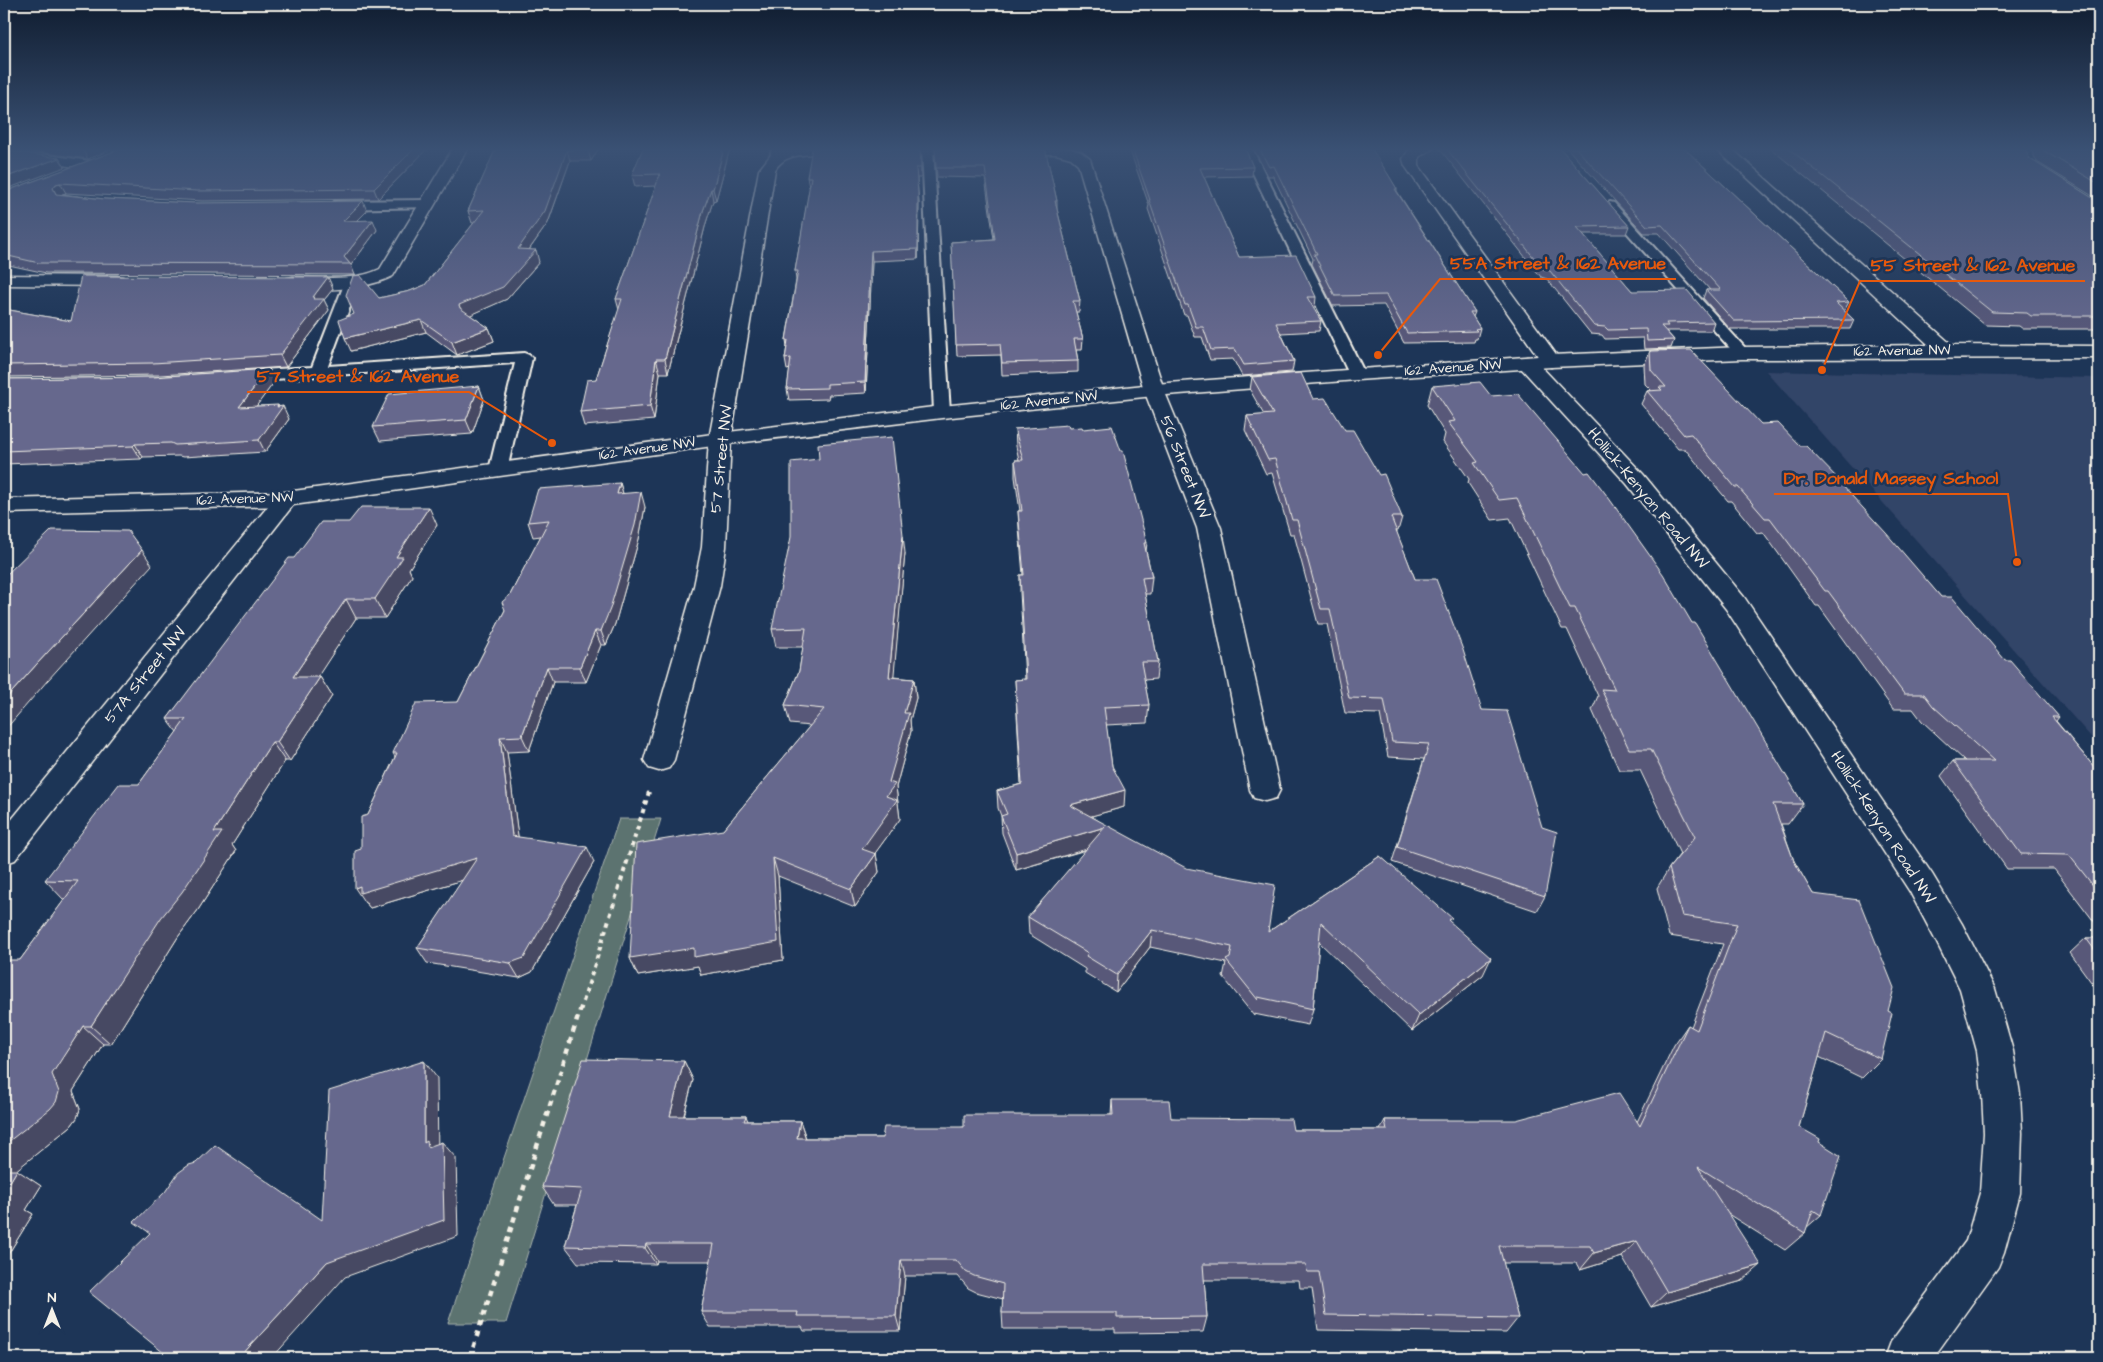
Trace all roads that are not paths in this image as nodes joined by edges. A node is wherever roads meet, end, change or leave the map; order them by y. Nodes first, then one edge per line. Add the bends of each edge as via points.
1 (423, 212) edge
2 (760, 212) edge
3 (931, 212) edge
4 (1101, 212) edge
5 (1277, 212) edge
6 (1442, 212) edge
7 (1614, 212) edge
8 (1792, 212) edge
9 (4, 280) edge
10 (133, 281) edge
11 (272, 282) edge
12 (352, 282) junction
13 (1946, 351) junction
14 (2099, 352) edge
15 (1742, 353) junction
16 (1539, 362) junction
17 (318, 371) junction
18 (1357, 374) junction
19 (229, 377) edge
20 (1154, 390) junction
21 (942, 412) junction
22 (720, 439) junction
23 (498, 470) junction
24 (286, 498) junction
25 (4, 506) edge
26 (659, 760) road end
27 (1265, 790) dead end
28 (4, 851) edge
29 (1907, 1358) edge

1 - 12 street via 387,272 376,279
2 - 22 street, 57 Street NW
3 - 21 lane
4 - 20 street, 56 Street NW
5 - 18 lane
6 - 16 street, Hollick-Kenyon Road NW
7 - 15 lane
8 - 13 street
9 - 10 street
11 - 12 street
12 - 17 lane
13 - 14 street, 162 Avenue NW
13 - 15 street, 162 Avenue NW
15 - 16 street, 162 Avenue NW
16 - 18 street, 162 Avenue NW
16 - 29 street, Hollick-Kenyon Road NW via 1734,603 1921,883 1977,989 1995,1051 2001,1094 2000,1192 1983,1252
17 - 19 lane
17 - 23 lane via 524,358
18 - 20 street, 162 Avenue NW
20 - 21 street, 162 Avenue NW
20 - 27 street, 56 Street NW via 1209,528
21 - 22 street, 162 Avenue NW
22 - 23 street, 162 Avenue NW
22 - 26 street, 57 Street NW via 714,547 707,586
23 - 24 street, 162 Avenue NW
24 - 25 street, 162 Avenue NW
24 - 28 street, 57A Street NW

